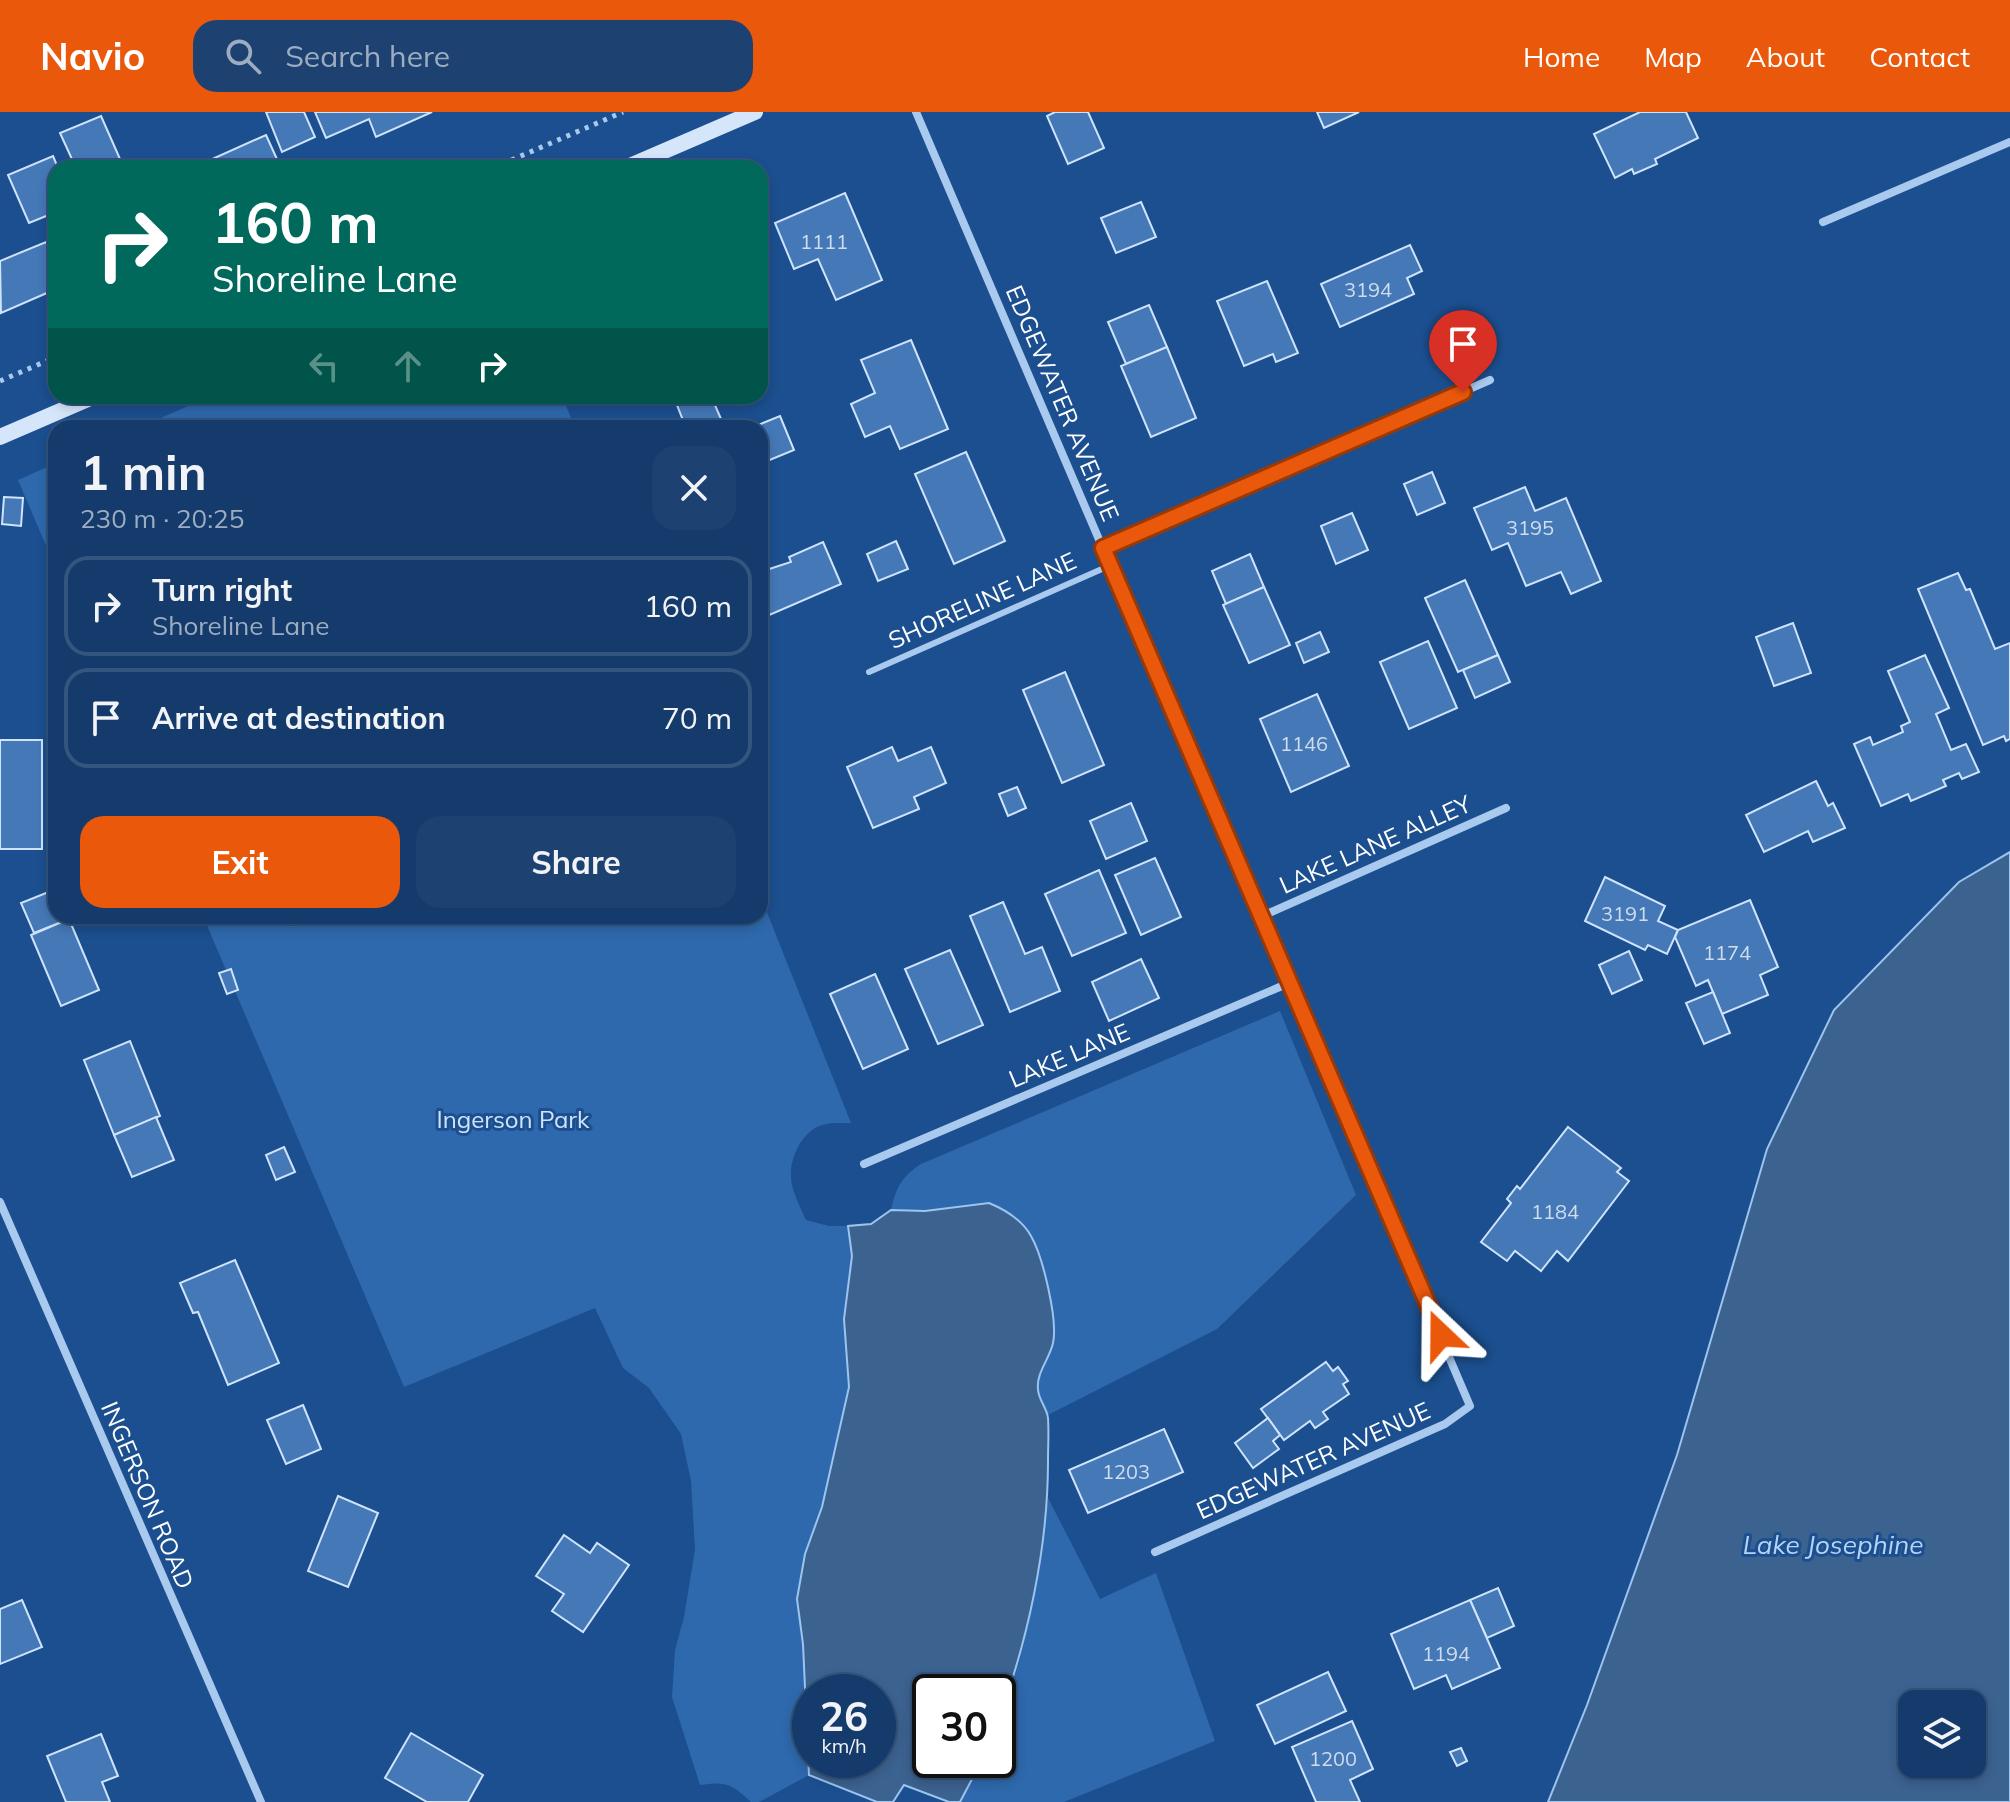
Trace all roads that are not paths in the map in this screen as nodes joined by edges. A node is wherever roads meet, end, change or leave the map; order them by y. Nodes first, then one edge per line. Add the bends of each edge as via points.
1 (916, 112) edge
2 (748, 113) edge
3 (2010, 142) edge
4 (643, 160) edge
5 (1823, 222) dead end
6 (1490, 380) dead end
7 (76, 404) edge
8 (0, 437) edge
9 (1103, 548) junction
10 (1111, 565) junction
11 (869, 672) dead end
12 (1506, 808) dead end
13 (1260, 917) junction
14 (1289, 983) junction
15 (864, 1164) dead end
16 (0, 1202) edge
17 (1155, 1552) dead end
18 (261, 1802) edge

1 - 9 street, EDGEWATER AVENUE
2 - 4 main road
3 - 5 street
6 - 9 street, SHORELINE LANE
7 - 8 main road
9 - 10 street, EDGEWATER AVENUE
10 - 11 lane, SHORELINE LANE
10 - 13 street, EDGEWATER AVENUE
12 - 13 street, LAKE LANE ALLEY
13 - 14 street, EDGEWATER AVENUE
14 - 15 street, LAKE LANE
14 - 17 street, EDGEWATER AVENUE via 1470,1406 1445,1424
16 - 18 street, INGERSON ROAD

